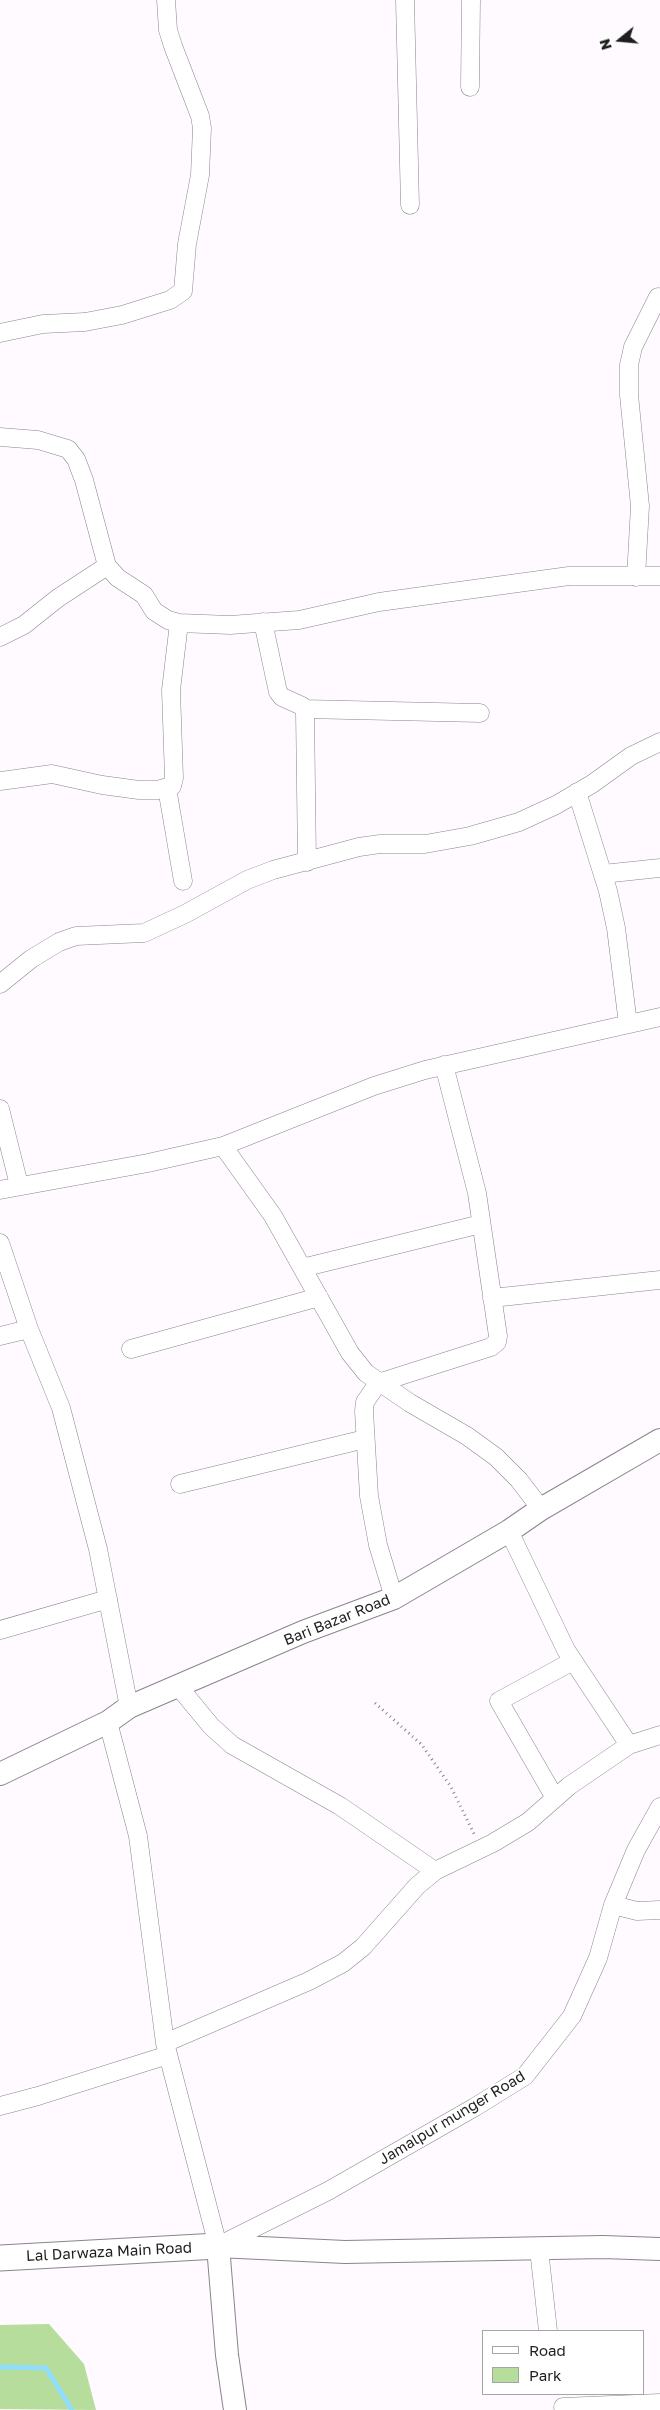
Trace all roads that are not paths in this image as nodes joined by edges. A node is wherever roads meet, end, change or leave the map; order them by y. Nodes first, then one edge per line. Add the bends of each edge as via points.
1 (166, 0) edge
2 (405, 0) edge
3 (471, 0) edge
4 (470, 86) dead end
5 (410, 206) dead end
6 (658, 297) dead end
7 (0, 333) edge
8 (0, 437) edge
9 (107, 566) junction
10 (660, 576) edge
11 (636, 577) junction
12 (263, 622) junction
13 (180, 623) junction
14 (0, 638) edge
15 (304, 709) junction
16 (480, 713) dead end
17 (660, 742) edge
18 (0, 781) edge
19 (167, 788) junction
20 (578, 792) junction
21 (307, 862) junction
22 (660, 868) edge
23 (603, 874) junction
24 (183, 881) dead end
25 (0, 984) edge
26 (660, 1017) edge
27 (628, 1024) junction
28 (444, 1065) junction
29 (0, 1109) edge
30 (223, 1146) junction
31 (19, 1185) junction
32 (0, 1190) edge
33 (481, 1224) junction
34 (0, 1244) edge
35 (302, 1268) junction
36 (660, 1280) edge
37 (319, 1297) junction
38 (492, 1298) junction
39 (29, 1329) junction
40 (0, 1336) edge
41 (131, 1349) dead end
42 (378, 1383) junction
43 (365, 1439) junction
44 (660, 1440) edge
45 (180, 1484) dead end
46 (541, 1509) junction
47 (509, 1532) junction
48 (394, 1598) junction
49 (108, 1599) junction
50 (0, 1630) edge
51 (573, 1661) junction
52 (178, 1686) junction
53 (128, 1707) junction
54 (108, 1722) junction
55 (660, 1735) edge
56 (629, 1745) junction
57 (0, 1774) edge
58 (555, 1798) junction
59 (660, 1807) edge
60 (435, 1871) junction
61 (613, 1905) junction
62 (660, 1910) edge
63 (166, 2049) junction
64 (0, 2106) edge
65 (218, 2246) junction
66 (539, 2249) junction
67 (660, 2249) edge
68 (0, 2258) edge
69 (548, 2330) edge
70 (562, 2403) edge
71 (660, 2403) edge
72 (234, 2410) edge

1 - 7 street via 172,46 202,128 200,175 187,244 183,291 170,300 122,315 85,322 43,324
2 - 5 street
3 - 4 street
6 - 11 street via 633,347 629,365 640,506
8 - 9 street via 38,440 68,449 76,459 84,480
9 - 13 street via 118,578 144,595 154,611
9 - 14 street via 24,625
10 - 11 street
11 - 12 street via 569,576 380,602 299,620
12 - 13 street via 230,625
12 - 15 street via 278,692
13 - 19 street via 171,690 174,782
15 - 16 street
15 - 21 street
17 - 20 street via 631,756
18 - 19 street via 52,774 118,788
19 - 24 street
20 - 21 street via 519,822 470,836 425,844 359,847
20 - 23 street
21 - 25 street via 247,880 144,933 76,936 59,942 31,958
22 - 23 street
23 - 27 street via 616,928
26 - 27 street
27 - 28 street
28 - 30 street via 374,1086
28 - 33 street via 477,1193
29 - 31 street
30 - 31 street via 148,1163
30 - 35 street via 272,1216
31 - 32 street
33 - 35 street
33 - 38 street
34 - 39 street
35 - 37 street
36 - 38 street
37 - 41 street
37 - 42 street via 350,1353
38 - 42 street via 498,1336 495,1345
39 - 40 street
39 - 49 street via 61,1408
42 - 43 street via 365,1402
42 - 46 street via 496,1457 520,1480
43 - 45 street
43 - 48 street via 373,1524
44 - 46 street, Bari Bazar Road
46 - 47 street, Bari Bazar Road
47 - 48 street, Bari Bazar Road
47 - 51 street
48 - 52 street, Bari Bazar Road via 303,1632
49 - 50 street
49 - 53 street
51 - 56 street
51 - 58 street via 499,1701
52 - 53 street, Bari Bazar Road
52 - 60 street via 211,1726 232,1745 340,1806
53 - 54 street, Bari Bazar Road
54 - 57 street, Bari Bazar Road
54 - 63 street via 138,1836
55 - 56 street
56 - 58 street
58 - 60 street via 528,1822
59 - 61 street, Jamalpur munger Road via 636,1850
60 - 63 street via 417,1886 363,1947 343,1963
61 - 62 street via 637,1911
61 - 65 street, Jamalpur munger Road via 598,1958 572,2016 525,2076 328,2191
63 - 64 street via 38,2096
63 - 65 street
65 - 66 street via 345,2252
65 - 68 main road, Lal Darwaza Main Road
65 - 72 street
66 - 67 street
66 - 69 street
70 - 71 street

